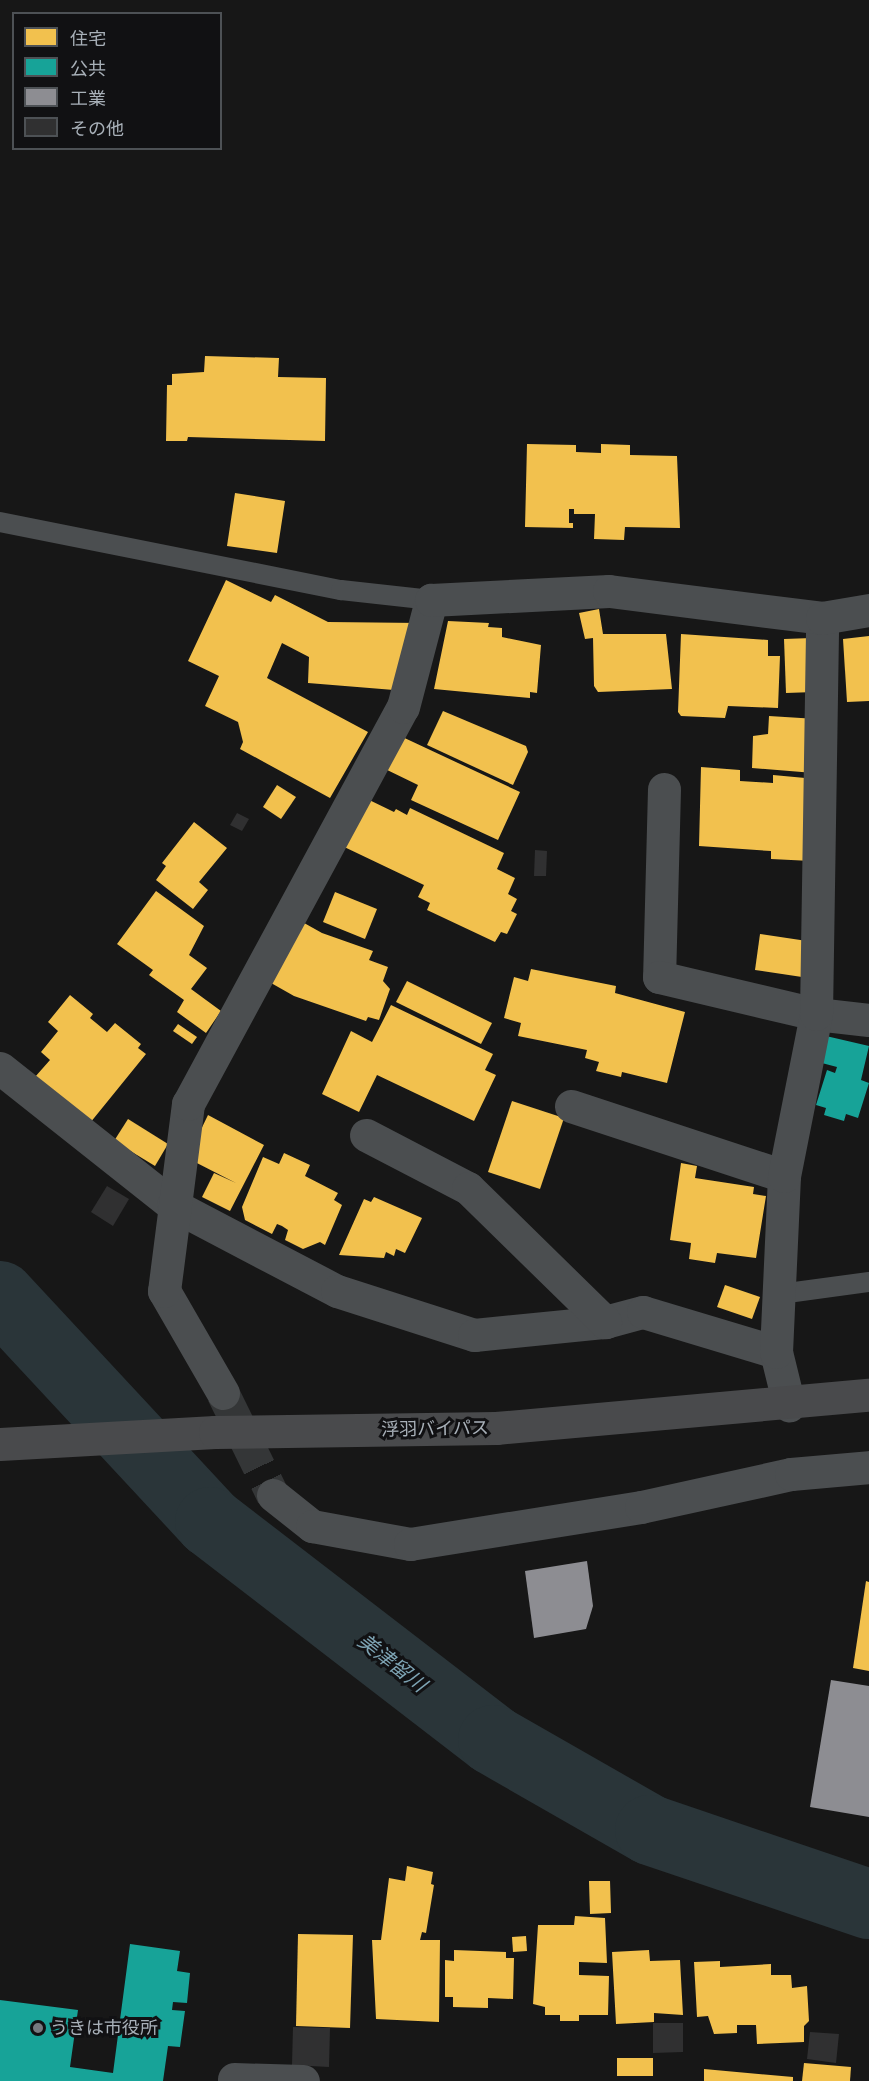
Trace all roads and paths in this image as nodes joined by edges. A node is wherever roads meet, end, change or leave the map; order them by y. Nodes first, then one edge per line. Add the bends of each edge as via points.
1 (0, 522) edge
2 (431, 600) junction
3 (869, 610) edge
4 (822, 618) junction
5 (664, 789) dead end
6 (816, 1014) junction
7 (869, 1020) edge
8 (0, 1068) edge
9 (571, 1106) dead end
10 (366, 1135) dead end
11 (784, 1176) junction
12 (173, 1205) junction
13 (869, 1282) edge
14 (780, 1294) junction
15 (605, 1322) junction
16 (776, 1352) junction
17 (224, 1393) tunnel mouth
18 (869, 1395) edge
19 (789, 1405) junction
20 (0, 1444) edge
21 (869, 1467) edge
22 (273, 1495) tunnel mouth
23 (234, 2079) dead end
24 (303, 2081) edge

1 - 2 lane via 341,590
2 - 4 street via 609,591
2 - 12 street via 402,707 188,1104
3 - 4 street
4 - 6 street
5 - 6 street via 659,977
6 - 7 street
6 - 11 street
8 - 12 street
9 - 11 street
10 - 15 street via 468,1188
11 - 14 street
12 - 15 street via 337,1291 474,1335
12 - 17 street via 164,1291
13 - 14 lane
14 - 16 street
15 - 16 street via 643,1312
16 - 19 street
18 - 19 highway, 浮羽バイパス
19 - 20 highway, 浮羽バイパス via 496,1428 215,1432
21 - 22 street via 791,1474 641,1507 410,1544 312,1526
23 - 24 street

